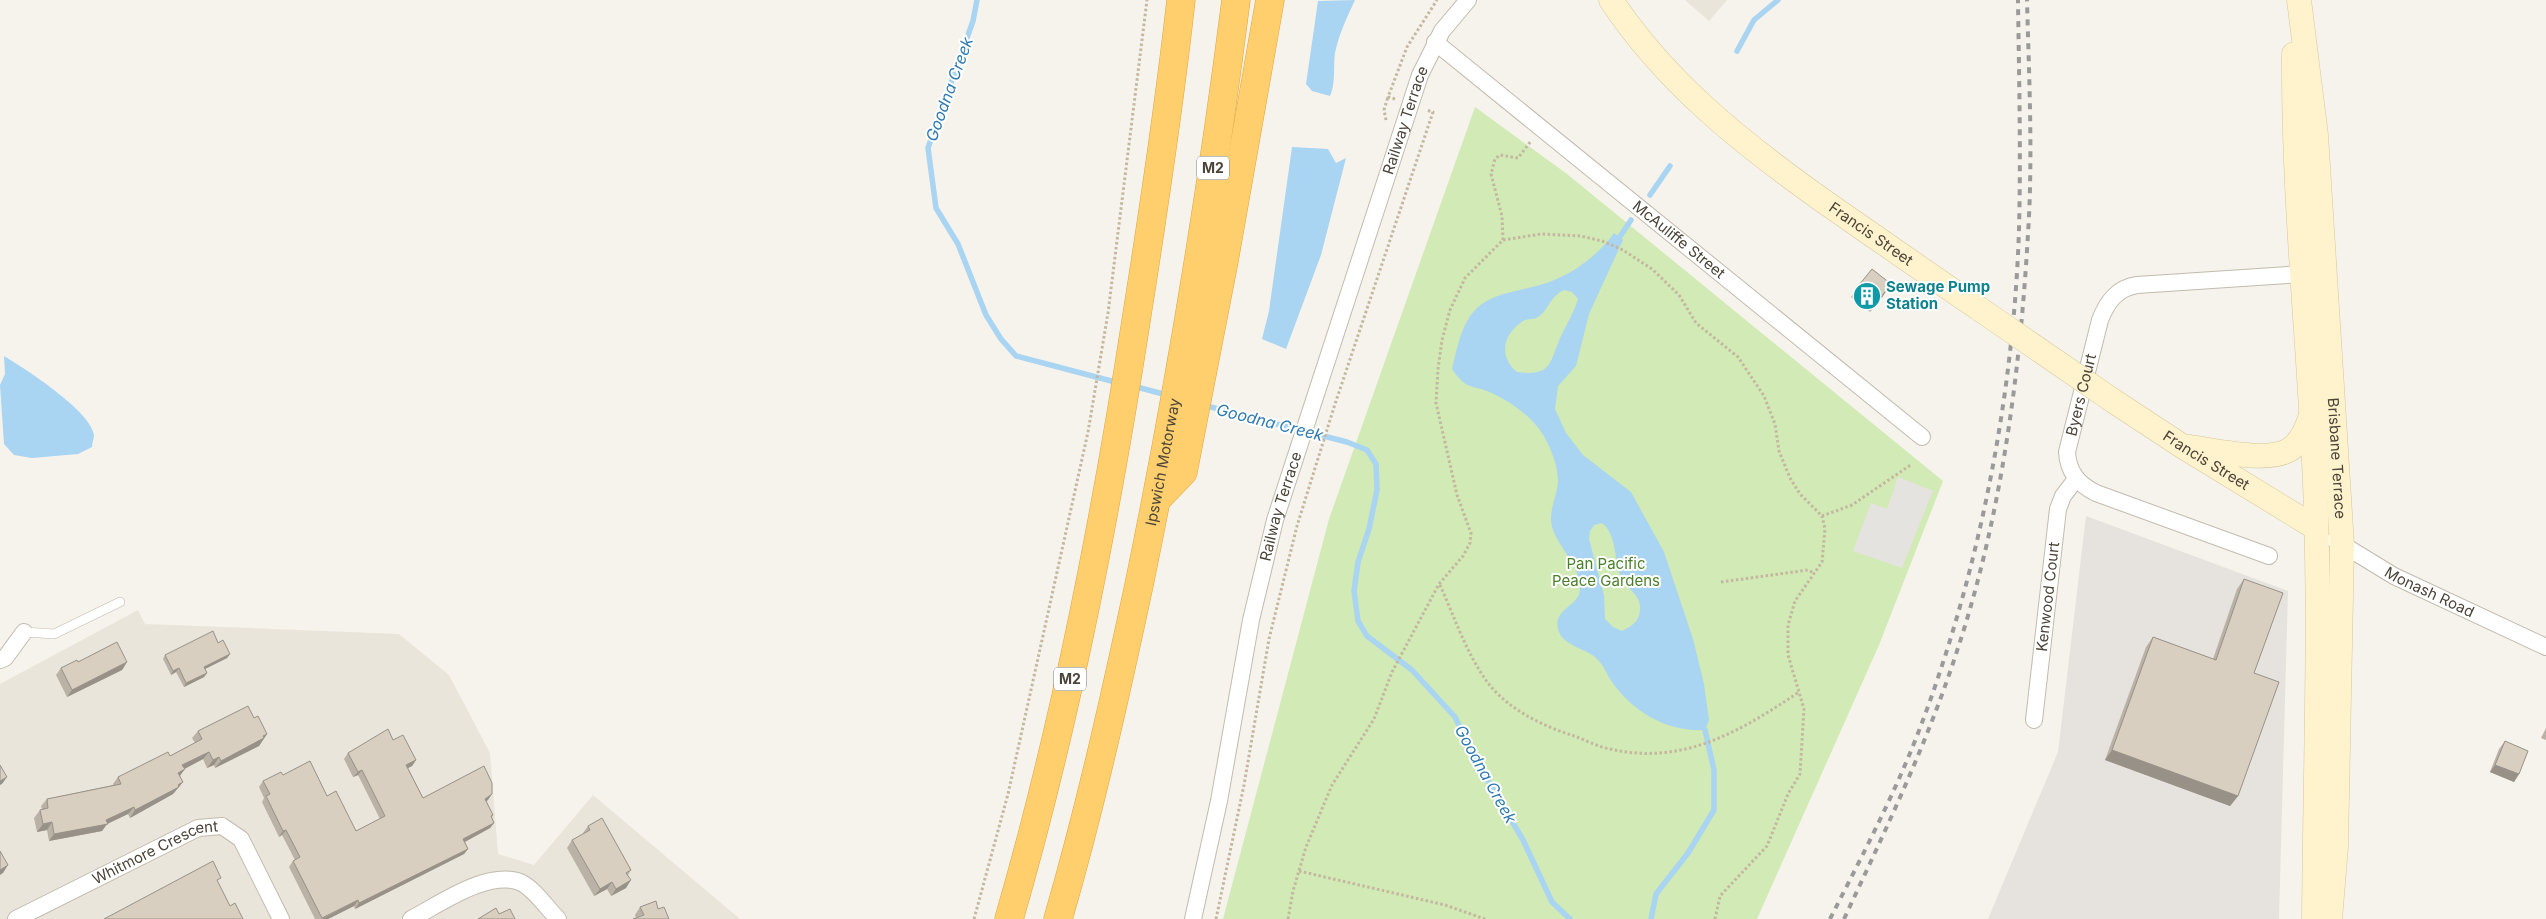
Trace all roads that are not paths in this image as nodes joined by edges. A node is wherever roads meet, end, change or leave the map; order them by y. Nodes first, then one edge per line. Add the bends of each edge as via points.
1 (1181, 0) edge
2 (1236, 0) edge
3 (1270, 0) edge
4 (1468, 0) edge
5 (1611, 0) edge
6 (2295, 0) edge
7 (2299, 0) edge
8 (1435, 42) junction
9 (2302, 274) junction
10 (1197, 340) junction
11 (2311, 414) junction
12 (1922, 437) dead end
13 (2182, 446) junction
14 (2076, 479) junction
15 (2316, 528) junction
16 (2342, 545) junction
17 (2270, 556) dead end
18 (120, 602) dead end
19 (24, 632) joint
20 (2546, 647) edge
21 (0, 660) edge
22 (2034, 720) dead end
23 (23, 917) edge
24 (281, 919) edge
25 (411, 919) edge
26 (558, 919) edge
27 (1009, 919) edge
28 (1058, 919) edge
29 (1193, 919) edge
30 (2314, 919) edge
31 (2330, 919) edge

1 - 27 highway, M2 via 1152,224 1118,436 1073,664
2 - 10 highway, Ipswich Motorway / M2
3 - 10 highway
4 - 8 street, Railway Terrace
5 - 13 main road, Francis Street, bridge via 1672,77 1728,130 1868,233
6 - 9 main road, Brisbane Terrace via 2295,137
7 - 16 main road, Brisbane Terrace via 2316,135
8 - 12 street, McAuliffe Street
8 - 29 street, Railway Terrace via 1420,74 1275,520 1251,620 1219,802
9 - 11 main road, Brisbane Terrace
9 - 14 street, Byers Court via 2136,285 2115,295 2100,320 2068,445 2069,466
10 - 28 highway, Ipswich Motorway / M2 via 1178,447 1156,498 1114,703
11 - 13 main road via 2302,438 2283,453 2260,455
11 - 15 main road, Brisbane Terrace
13 - 15 main road, Francis Street
14 - 17 street via 2088,489 2117,502
14 - 22 street, Kenwood Court via 2058,509
15 - 16 street, Monash Road
15 - 30 main road, Brisbane Terrace
16 - 20 street, Monash Road via 2436,598
16 - 31 main road, Brisbane Terrace via 2336,847
18 - 19 lane via 54,634
19 - 21 street
23 - 24 street, Whitmore Crescent via 198,828 222,826 241,840
25 - 26 street via 489,880 507,878 523,884

